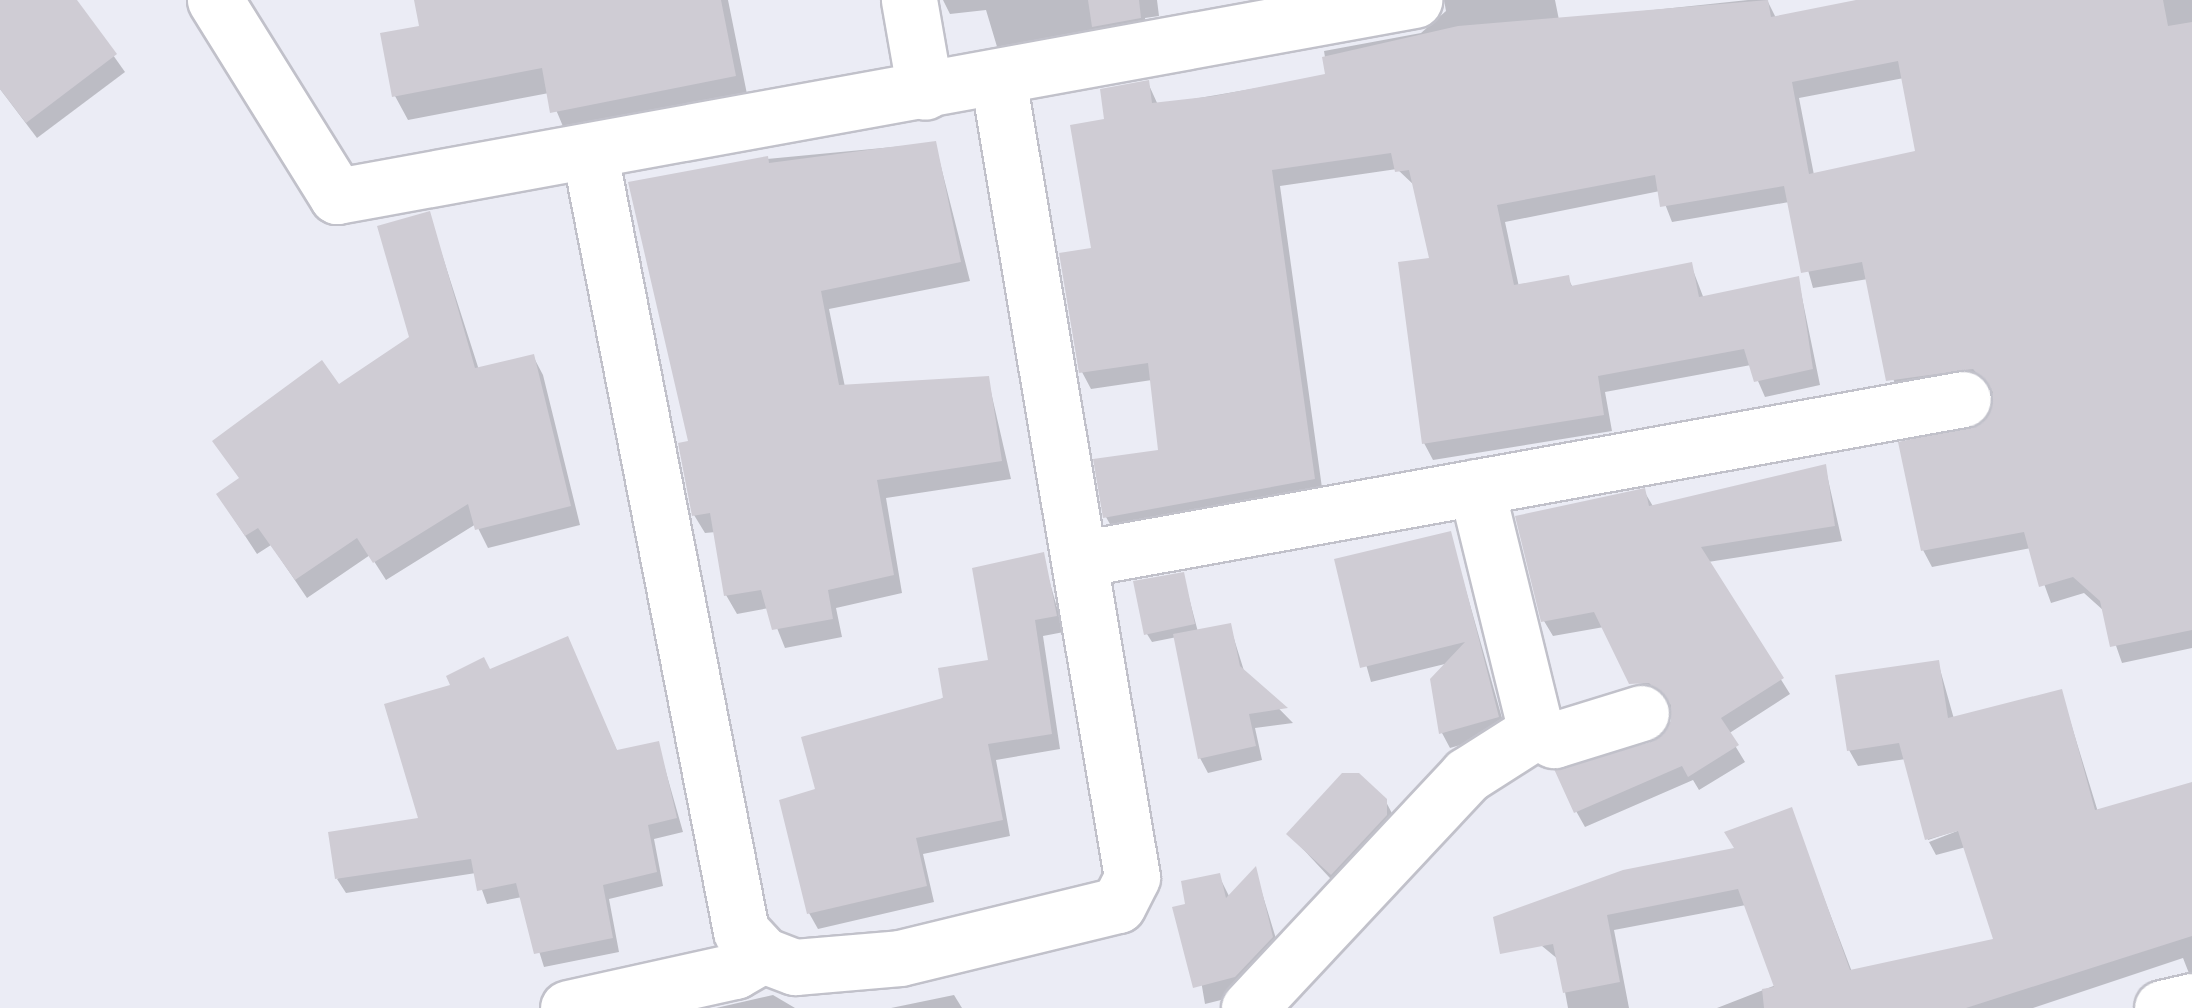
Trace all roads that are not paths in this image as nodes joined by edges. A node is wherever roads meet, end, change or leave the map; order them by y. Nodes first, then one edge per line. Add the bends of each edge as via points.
1 (215, 0) edge
2 (908, 0) edge
3 (1414, 0) edge
4 (998, 78) junction
5 (925, 92) junction
6 (590, 155) junction
7 (1963, 399) dead end
8 (1476, 488) junction
9 (1084, 558) junction
10 (1641, 713) dead end
11 (1536, 730) junction
12 (763, 955) junction
13 (2192, 1001) edge
14 (568, 1008) edge
15 (1249, 1008) edge
16 (2162, 1008) edge

1 - 6 street via 337,196
2 - 5 street
3 - 4 street
4 - 5 street
4 - 9 street
5 - 6 street
6 - 12 street via 736,914
7 - 8 street
8 - 9 street
8 - 11 street
9 - 12 street via 1131,856 1132,878 1118,905 844,967
10 - 11 street via 1554,740
11 - 15 street via 1467,775
12 - 14 street via 735,971
13 - 16 street

